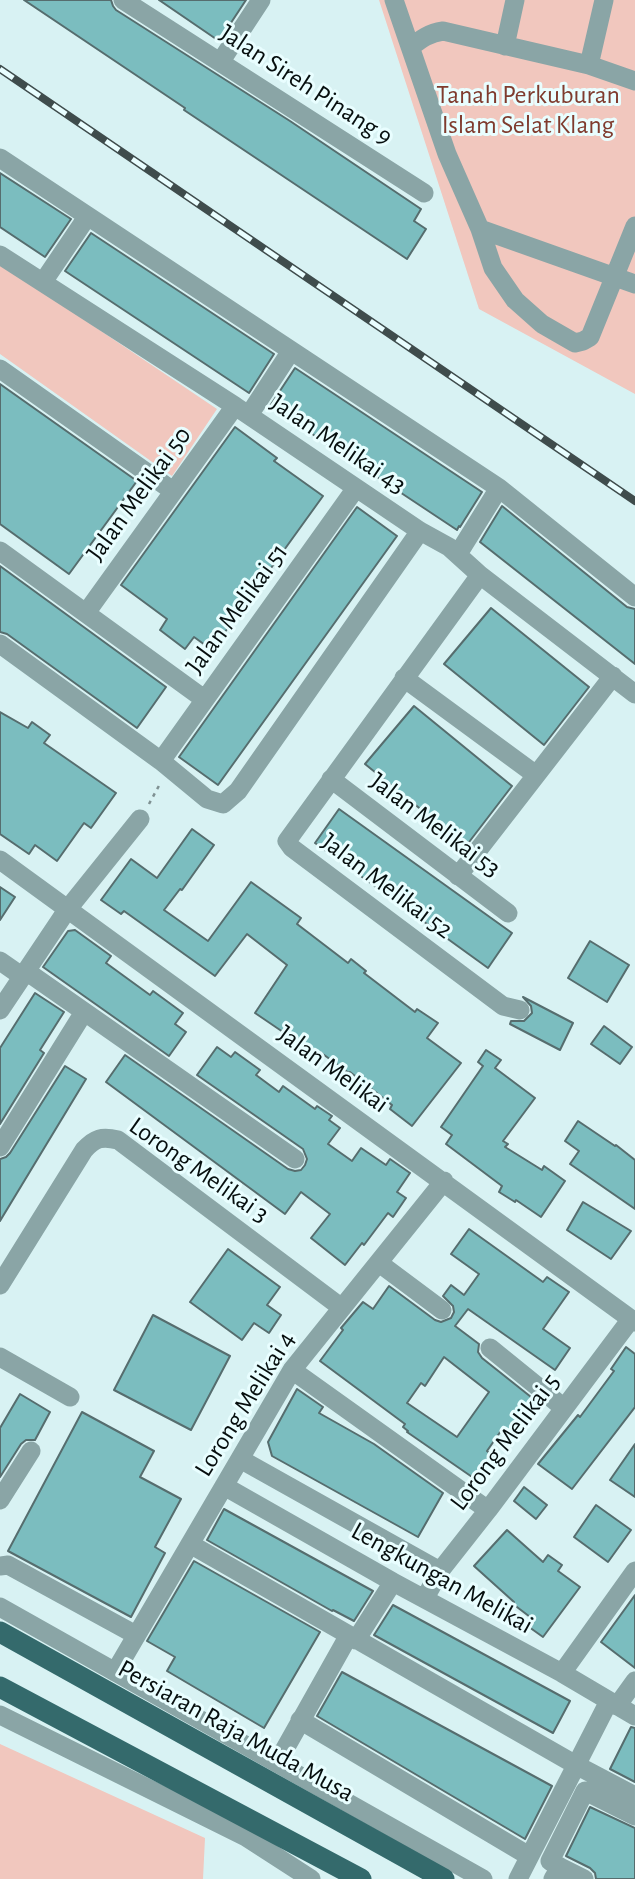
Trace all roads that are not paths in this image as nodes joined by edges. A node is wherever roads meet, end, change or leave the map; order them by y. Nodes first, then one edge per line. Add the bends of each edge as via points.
1 (123, 0) edge
2 (261, 0) edge
3 (394, 0) edge
4 (515, 0) edge
5 (604, 0) edge
6 (505, 46) junction
7 (411, 47) junction
8 (221, 61) junction
9 (589, 65) junction
10 (635, 81) edge
11 (0, 158) edge
12 (424, 193) dead end
13 (87, 217) junction
14 (635, 226) edge
15 (481, 229) junction
16 (0, 255) edge
17 (614, 277) junction
18 (43, 282) junction
19 (635, 284) edge
20 (290, 351) junction
21 (0, 369) edge
22 (242, 410) junction
23 (356, 488) junction
24 (499, 488) junction
25 (173, 491) junction
26 (420, 531) junction
27 (0, 551) edge
28 (458, 554) junction
29 (480, 575) junction
30 (635, 597) edge
31 (86, 613) junction
32 (0, 644) edge
33 (612, 677) junction
34 (404, 678) junction
35 (635, 694) edge
36 (204, 699) junction
37 (164, 764) junction
38 (536, 775) junction
39 (331, 779) junction
40 (140, 819) road end
41 (0, 860) edge
42 (458, 876) junction
43 (67, 910) junction
44 (508, 913) dead end
45 (0, 961) edge
46 (25, 974) junction
47 (0, 1010) edge
48 (520, 1010) dead end
49 (84, 1012) junction
50 (0, 1147) edge
51 (295, 1159) dead end
52 (444, 1181) junction
53 (379, 1263) junction
54 (0, 1284) edge
55 (342, 1308) junction
56 (442, 1310) dead end
57 (633, 1320) edge
58 (490, 1348) dead end
59 (0, 1357) edge
60 (292, 1370) junction
61 (70, 1397) dead end
62 (564, 1408) junction
63 (31, 1451) dead end
64 (240, 1459) junction
65 (224, 1486) junction
66 (0, 1500) edge
67 (488, 1510) junction
68 (190, 1544) junction
69 (0, 1566) edge
70 (440, 1571) junction
71 (635, 1571) edge
72 (393, 1582) junction
73 (425, 1598) junction
74 (0, 1607) edge
75 (0, 1632) edge
76 (136, 1635) junction
77 (353, 1638) junction
78 (115, 1672) junction
79 (562, 1673) junction
80 (635, 1681) edge
81 (0, 1687) edge
82 (613, 1703) junction
83 (0, 1715) edge
84 (635, 1716) edge
85 (300, 1720) junction
86 (277, 1763) junction
87 (576, 1765) junction
88 (635, 1796) edge
89 (635, 1816) edge
90 (297, 1845) junction
91 (529, 1856) junction
92 (557, 1873) edge
93 (305, 1877) edge
94 (361, 1879) edge
95 (444, 1879) edge
96 (483, 1879) edge
97 (518, 1879) edge
98 (584, 1879) edge

1 - 8 street, Jalan Sireh Pinang 9
2 - 8 street
3 - 7 street
4 - 6 street
5 - 9 street
6 - 7 street via 443,31 423,37
6 - 9 street
7 - 15 street via 447,154
8 - 12 street, Jalan Sireh Pinang 9
9 - 10 street
11 - 13 street
13 - 18 street
13 - 20 street
14 - 17 street
15 - 17 street
15 - 17 street via 492,268 515,300 542,324 575,343 590,337
16 - 18 street, Jalan Melikai 43
17 - 19 street
18 - 22 street, Jalan Melikai 43
20 - 22 street, Jalan Melikai 50
20 - 24 street
21 - 25 street
22 - 23 street, Jalan Melikai 43
22 - 25 street, Jalan Melikai 50
23 - 26 street, Jalan Melikai 43
23 - 36 street, Jalan Melikai 51
24 - 28 street
24 - 30 street
25 - 31 street, Jalan Melikai 50
26 - 28 street, Jalan Melikai 43
26 - 37 street via 238,791 223,804 207,799
27 - 31 street
28 - 29 street, Jalan Melikai 43
29 - 33 street, Jalan Melikai 43
29 - 34 street, Jalan Melikai 52
31 - 36 street
32 - 37 street
33 - 35 street, Jalan Melikai 43
33 - 38 street
34 - 38 street
34 - 39 street, Jalan Melikai 52
36 - 37 street, Jalan Melikai 51
38 - 42 street
39 - 42 street, Jalan Melikai 53
39 - 48 street, Jalan Melikai 52 via 292,832 287,841 292,848 503,1006
40 - 43 street
41 - 43 street, Jalan Melikai
42 - 44 street, Jalan Melikai 53
43 - 46 street
43 - 52 street, Jalan Melikai
45 - 46 street
46 - 47 street
46 - 49 street
49 - 50 street
49 - 51 street
52 - 53 street, Lorong Melikai 4
52 - 57 street, Jalan Melikai
53 - 55 street, Lorong Melikai 4
53 - 56 street
54 - 55 street, Lorong Melikai 3 via 84,1150 94,1139 106,1137 118,1140
55 - 60 street, Lorong Melikai 4
57 - 62 street, Lorong Melikai 5
58 - 62 street
59 - 61 street
60 - 64 street, Lorong Melikai 4
60 - 67 street
62 - 67 street, Lorong Melikai 5
63 - 66 street
64 - 65 street, Lorong Melikai 4
64 - 70 street
65 - 68 street, Lorong Melikai 4
65 - 72 street, Lengkungan Melikai
67 - 70 street, Lorong Melikai 5
68 - 76 street, Lorong Melikai 4
68 - 77 street
69 - 76 street via 8,1565
70 - 73 street, Lorong Melikai 5
71 - 79 street
72 - 73 street, Lengkungan Melikai
72 - 77 street
73 - 79 street, Lengkungan Melikai
74 - 78 street
75 - 95 main road, Persiaran Raja Muda Musa
76 - 78 street, Lorong Melikai 4
77 - 85 street
77 - 87 street
78 - 86 street
79 - 82 street, Lengkungan Melikai
80 - 82 street
81 - 90 main road
82 - 84 street, Lengkungan Melikai
82 - 87 street
83 - 93 street via 246,1838
85 - 86 street
85 - 91 street
86 - 96 street
87 - 88 street
87 - 91 street
89 - 92 street via 585,1791 550,1861
90 - 93 street
90 - 94 main road
91 - 97 street
92 - 98 street

